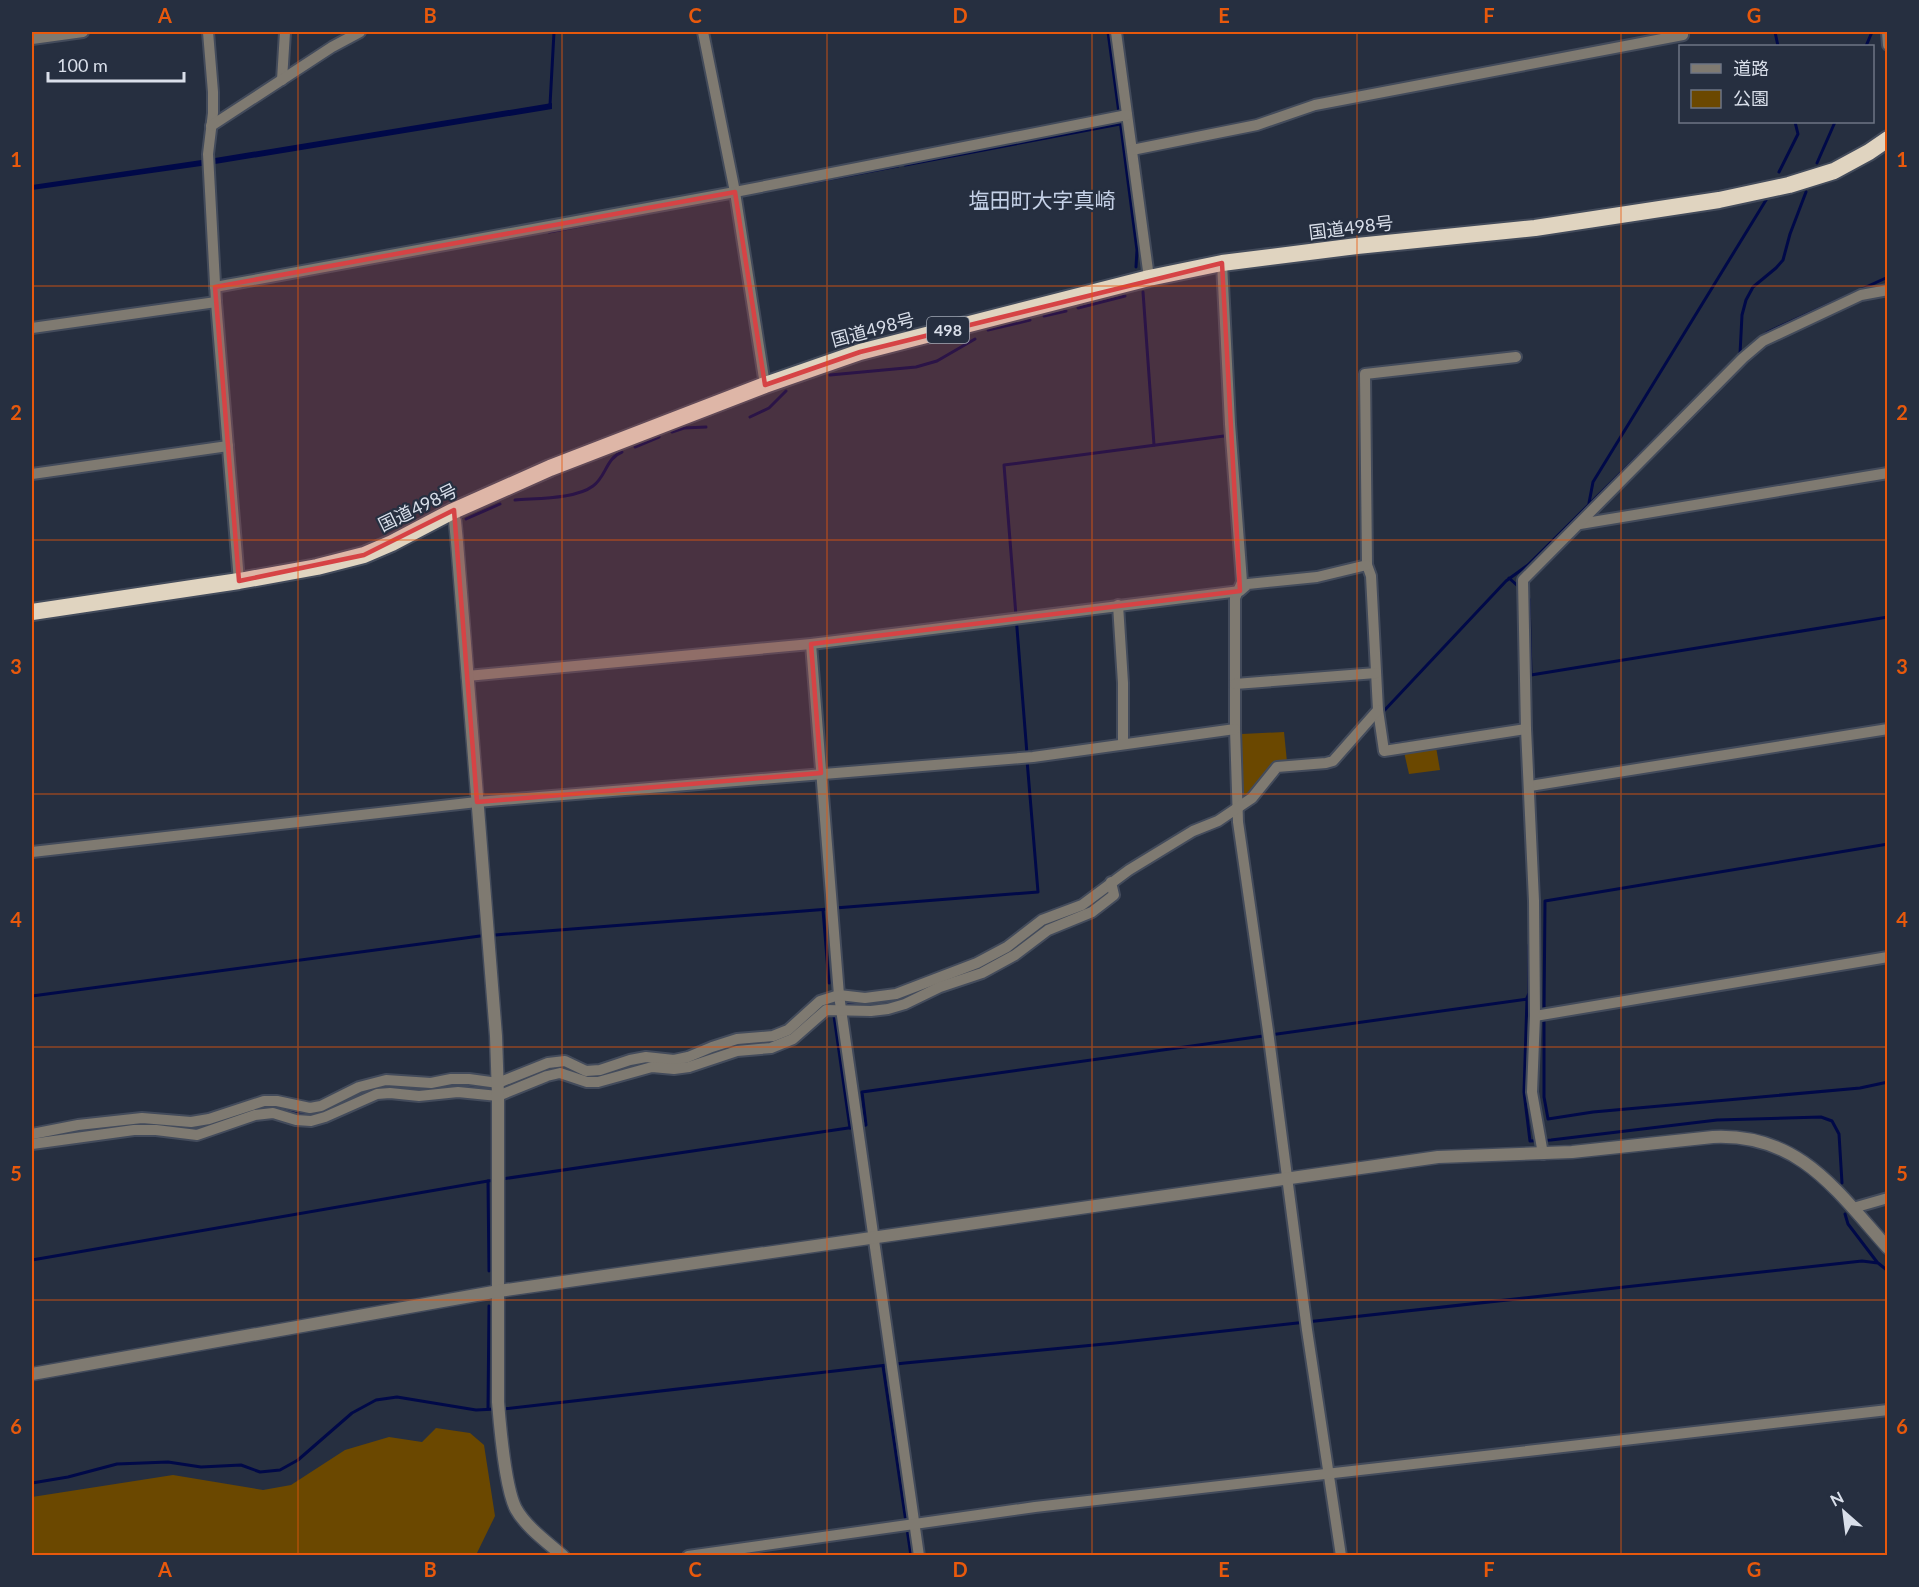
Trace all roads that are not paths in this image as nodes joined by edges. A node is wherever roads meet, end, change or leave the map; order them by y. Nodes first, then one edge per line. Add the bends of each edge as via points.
1 (83, 32) edge
2 (208, 32) edge
3 (285, 32) edge
4 (360, 32) edge
5 (703, 32) edge
6 (1116, 32) edge
7 (1887, 32) edge
8 (1683, 35) dead end
9 (32, 39) edge
10 (1887, 45) edge
11 (282, 80) junction
12 (1127, 115) junction
13 (211, 126) junction
14 (1887, 139) edge
15 (1132, 150) junction
16 (735, 192) junction
17 (1222, 263) junction
18 (1149, 278) junction
19 (215, 287) junction
20 (1887, 290) edge
21 (216, 302) junction
22 (32, 328) edge
23 (1516, 357) dead end
24 (765, 385) junction
25 (228, 446) junction
26 (1887, 473) edge
27 (32, 474) edge
28 (451, 512) junction
29 (1580, 524) junction
30 (1367, 565) junction
31 (239, 581) junction
32 (1240, 591) junction
33 (1118, 605) junction
34 (32, 612) edge
35 (812, 644) junction
36 (1376, 674) junction
37 (467, 676) junction
38 (1235, 684) junction
39 (1378, 715) junction
40 (1235, 729) junction
41 (1526, 729) junction
42 (1887, 729) edge
43 (1123, 744) junction
44 (821, 773) junction
45 (1530, 786) junction
46 (477, 802) junction
47 (1238, 807) junction
48 (32, 852) edge
49 (1111, 882) junction
50 (1887, 957) edge
51 (838, 995) junction
52 (840, 1009) junction
53 (1535, 1016) junction
54 (498, 1090) junction
55 (32, 1134) edge
56 (32, 1144) edge
57 (1542, 1150) junction
58 (1288, 1180) junction
59 (1887, 1198) edge
60 (1853, 1208) junction
61 (874, 1238) junction
62 (1887, 1248) edge
63 (499, 1291) junction
64 (32, 1374) edge
65 (1887, 1410) edge
66 (1329, 1474) junction
67 (909, 1525) junction
68 (563, 1556) edge
69 (688, 1556) edge
70 (919, 1556) edge
71 (1341, 1556) edge

1 - 9 street
2 - 13 street via 213,92
3 - 11 street
4 - 11 street
5 - 16 street
6 - 12 street
7 - 10 street
8 - 15 street via 1315,105 1257,125
11 - 13 street
12 - 15 street
12 - 16 street
13 - 19 street via 208,154
14 - 17 highway, 国道498号 / 498 via 1834,171 1719,200 1535,228
15 - 18 street
16 - 19 street
16 - 24 street
17 - 18 highway, 国道498号 / 498
17 - 32 street
18 - 24 highway, 国道498号 / 498 via 860,352
19 - 21 street
20 - 29 street via 1861,295 1763,341
21 - 22 street
21 - 25 street
23 - 30 street via 1365,374
24 - 28 highway, 国道498号 / 498 via 550,468
25 - 27 street
25 - 31 street
26 - 29 street
28 - 31 highway, 国道498号 / 498 via 364,555
28 - 37 street via 455,521
29 - 41 street via 1523,580
30 - 32 street via 1317,577 1248,584
30 - 36 street via 1371,576
31 - 34 highway, 国道498号 / 498
32 - 33 street
32 - 38 street via 1235,598
33 - 35 street
33 - 43 street
35 - 37 street
35 - 44 street
36 - 38 street
36 - 39 street
37 - 46 street
38 - 40 street
39 - 41 street via 1384,751
39 - 47 street via 1332,761 1277,767 1252,798
40 - 43 street
40 - 47 street
41 - 45 street
42 - 45 street
43 - 44 street via 1033,757
44 - 46 street
44 - 51 street
45 - 53 street
46 - 48 street
46 - 54 street
47 - 49 street
47 - 58 street
49 - 51 street via 1082,905 1042,920 1007,947 977,963 896,994 865,998
49 - 52 street via 1114,895 1092,912 1048,930 1016,955 982,973 888,1009
50 - 53 street
51 - 52 street
51 - 54 street via 820,1001 788,1030 773,1036 737,1040 674,1060 646,1057 600,1070 586,1071 565,1061 548,1063
52 - 54 street via 826,1010 793,1039 771,1048 737,1051 689,1067 652,1067 598,1082 560,1073
52 - 61 street
53 - 57 street via 1532,1092
54 - 55 street via 469,1079 431,1083 386,1080 310,1108 264,1101 191,1122 142,1118
54 - 56 street via 418,1096 377,1094 310,1121 273,1113 255,1115 196,1136 134,1130
54 - 63 street
57 - 58 street via 1438,1157
57 - 60 street via 1713,1137 1748,1138 1777,1146 1808,1165
58 - 61 street
58 - 66 street
59 - 60 street
60 - 62 street
61 - 63 street
61 - 67 street
63 - 64 street
63 - 68 street via 498,1402 511,1493 524,1520
65 - 66 street
66 - 67 street
66 - 71 street
67 - 69 street
67 - 70 street

